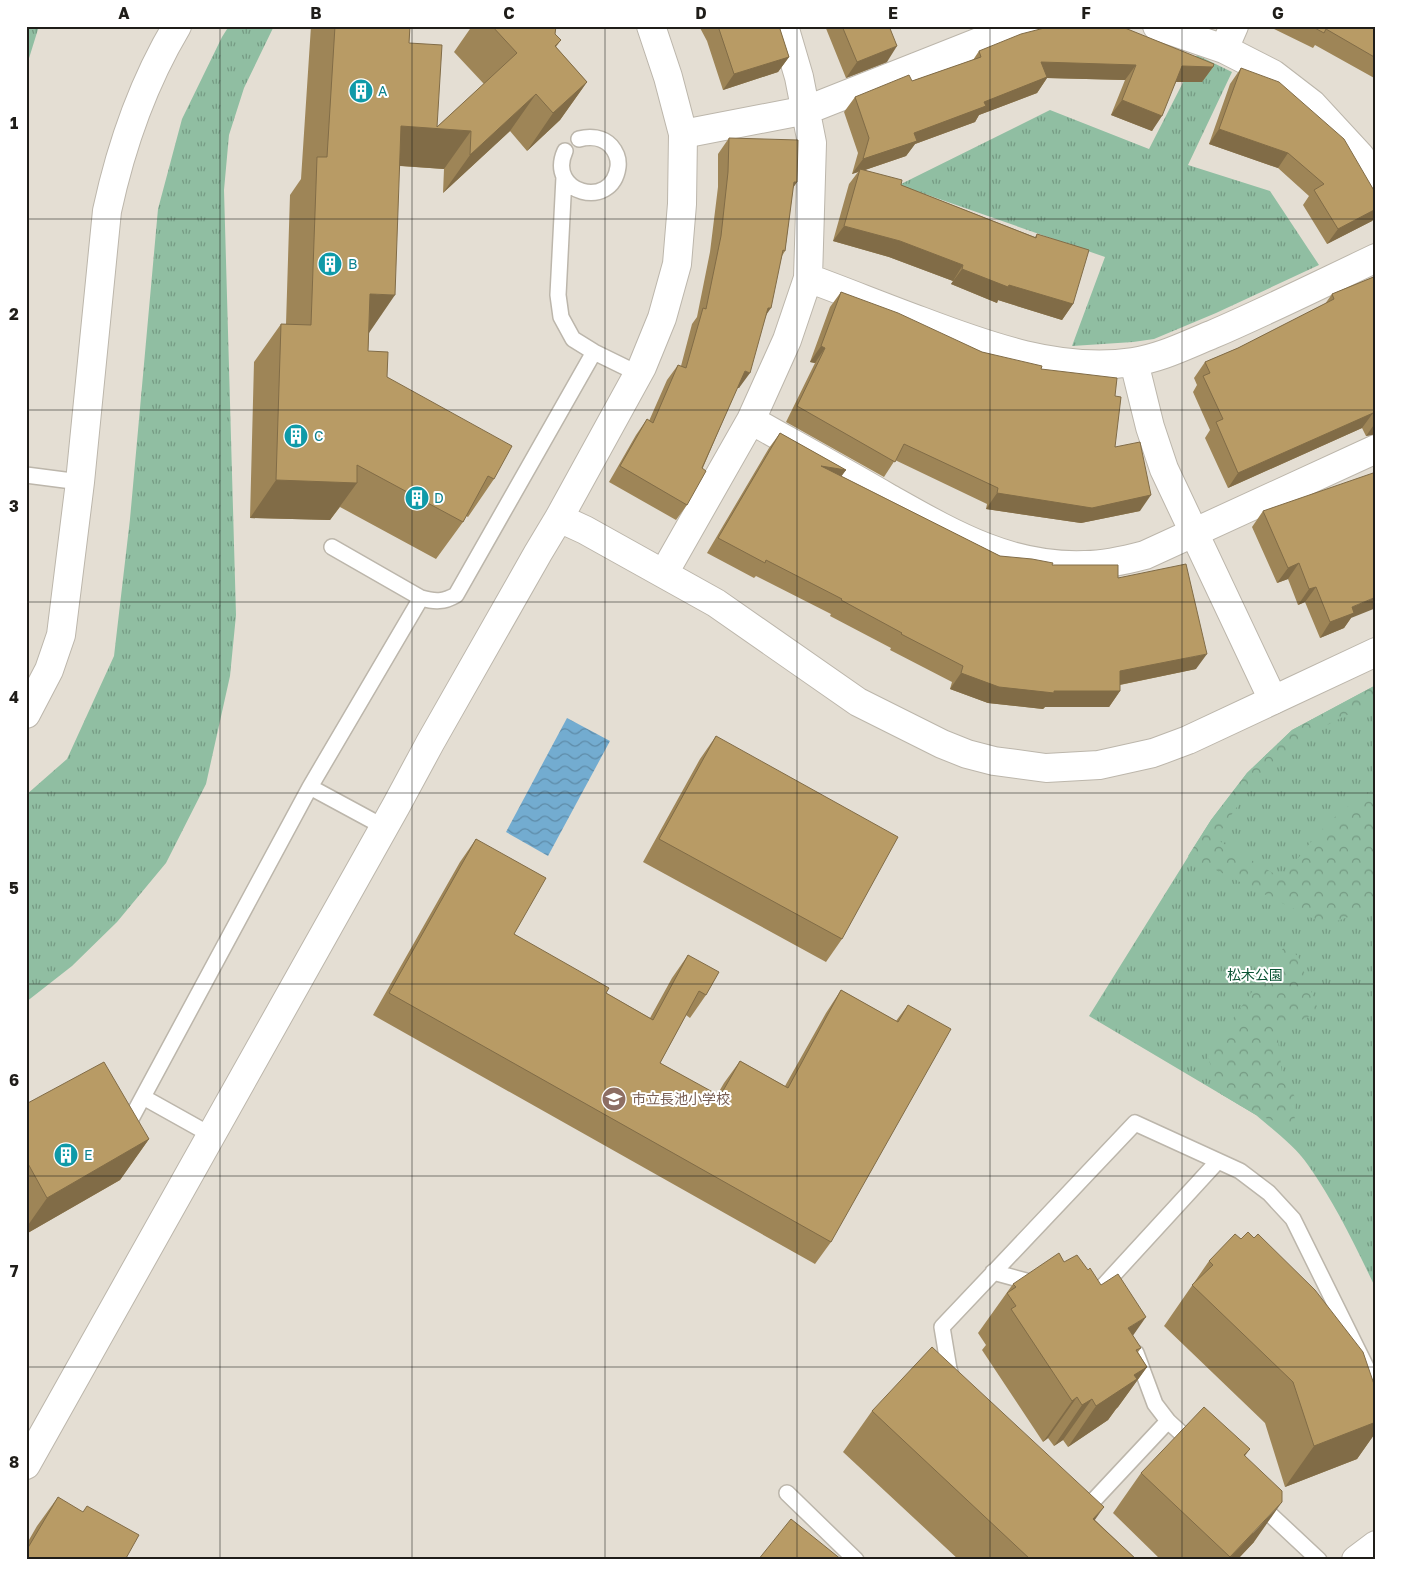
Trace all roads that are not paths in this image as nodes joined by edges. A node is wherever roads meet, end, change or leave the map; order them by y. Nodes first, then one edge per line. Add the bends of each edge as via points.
1 (178, 26) edge
2 (650, 26) edge
3 (784, 26) edge
4 (1040, 26) edge
5 (1158, 26) edge
6 (1229, 37) edge
7 (807, 110) junction
8 (683, 134) junction
9 (579, 139) dead end
10 (565, 151) dead end
11 (564, 177) junction
12 (1376, 183) edge
13 (1376, 258) edge
14 (808, 278) junction
15 (594, 352) junction
16 (1134, 362) junction
17 (639, 374) junction
18 (752, 420) junction
19 (1376, 449) edge
20 (26, 475) edge
21 (80, 482) junction
22 (559, 518) junction
23 (1194, 534) junction
24 (332, 547) dead end
25 (664, 573) junction
26 (421, 598) junction
27 (1376, 652) edge
28 (1273, 700) junction
29 (26, 714) edge
30 (310, 787) junction
31 (384, 827) junction
32 (143, 1097) junction
33 (211, 1135) junction
34 (119, 1140) edge
35 (1218, 1161) junction
36 (993, 1272) junction
37 (1047, 1286) edge
38 (1105, 1308) edge
39 (1131, 1344) edge
40 (1376, 1387) edge
41 (957, 1392) edge
42 (1168, 1422) junction
43 (1203, 1454) edge
44 (26, 1465) edge
45 (1245, 1492) edge
46 (787, 1493) dead end
47 (1073, 1522) edge
48 (1376, 1545) edge
49 (856, 1560) edge
50 (1319, 1560) edge
51 (1356, 1560) edge

1 - 21 street via 157,63 116,168 107,211
2 - 8 street
3 - 7 street
4 - 7 street via 984,40
5 - 6 street
6 - 12 street via 1312,104 1360,156
7 - 8 street
7 - 14 street via 812,143
8 - 17 street via 677,264 662,318
9 - 11 lane via 587,136 607,142 618,159 617,172 606,188 597,193 586,193 571,186
10 - 11 lane via 561,162
11 - 15 lane via 558,306 564,325 574,339
13 - 16 street via 1227,328 1170,352
14 - 16 street via 982,344 1071,363
14 - 18 street via 787,340
15 - 17 lane
15 - 26 lane via 456,595 435,602
16 - 23 street via 1164,469
17 - 22 street
18 - 23 street via 952,533 1020,559 1086,566 1117,562 1145,555
18 - 25 street
19 - 23 street
20 - 21 lane
21 - 29 street via 61,635 49,670
22 - 25 street
22 - 31 street
23 - 28 street
24 - 26 lane
25 - 28 street via 716,603 858,702 942,744 994,760 1046,768 1129,760 1188,740
26 - 30 lane
27 - 28 street
30 - 31 lane
30 - 32 lane
31 - 33 street
32 - 33 lane
32 - 34 lane
33 - 44 street
35 - 36 lane via 1135,1124
35 - 38 lane via 1087,1298
35 - 40 lane via 1240,1170 1269,1193 1293,1219
36 - 37 lane
36 - 41 lane via 942,1327 949,1369
39 - 42 lane via 1155,1404
42 - 43 lane
42 - 47 lane
45 - 50 lane
46 - 49 lane
48 - 51 street

